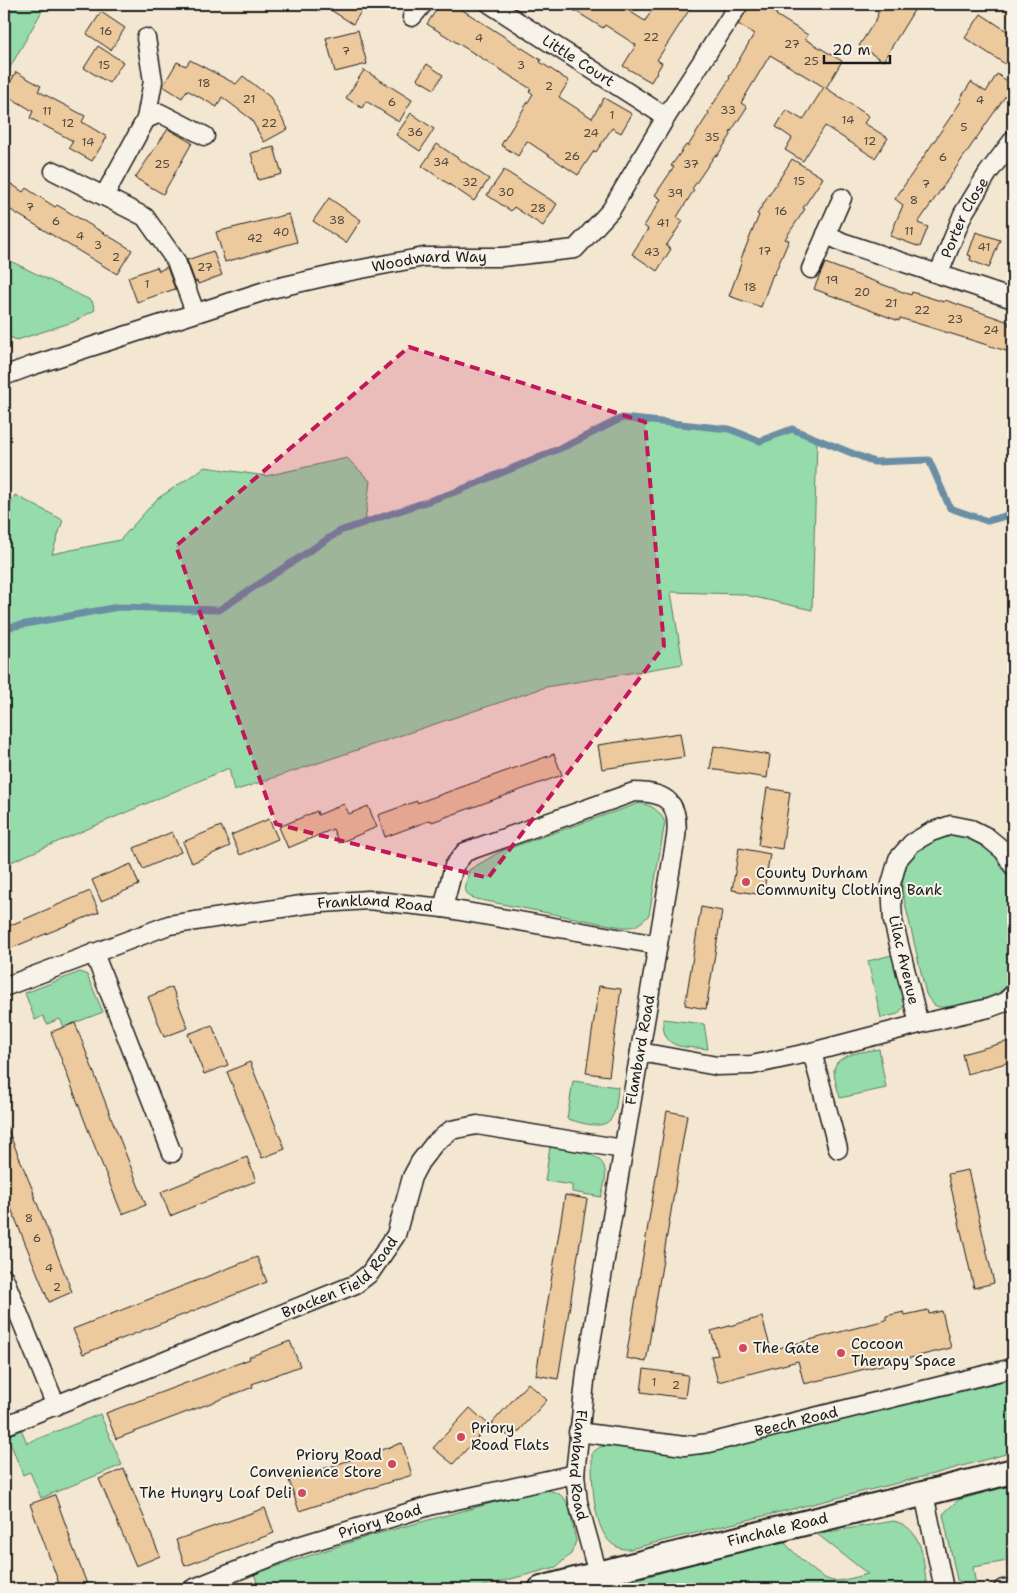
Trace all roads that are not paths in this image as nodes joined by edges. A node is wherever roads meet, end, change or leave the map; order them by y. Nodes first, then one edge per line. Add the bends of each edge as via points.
1 (490, 4) edge
2 (739, 4) edge
3 (146, 38) dead end
4 (666, 118) junction
5 (146, 119) junction
6 (205, 136) dead end
7 (1013, 140) edge
8 (54, 171) dead end
9 (104, 196) junction
10 (842, 198) dead end
11 (826, 234) junction
12 (811, 269) dead end
13 (939, 274) junction
14 (1013, 300) edge
15 (195, 312) junction
16 (4, 376) edge
17 (1013, 866) edge
18 (444, 908) junction
19 (658, 945) junction
20 (94, 953) junction
21 (4, 987) edge
22 (1013, 994) edge
23 (919, 1024) junction
24 (640, 1052) junction
25 (812, 1052) junction
26 (623, 1149) junction
27 (838, 1149) dead end
28 (172, 1153) dead end
29 (4, 1278) edge
30 (1013, 1368) edge
31 (56, 1406) junction
32 (4, 1426) edge
33 (578, 1432) junction
34 (1013, 1470) edge
35 (574, 1474) junction
36 (924, 1494) junction
37 (598, 1574) junction
38 (1013, 1588) edge
39 (192, 1589) edge
40 (541, 1589) edge
41 (944, 1589) edge
42 (1003, 1589) edge

1 - 4 street, Little Court
2 - 4 street, Woodward Way
3 - 5 street via 153,82
4 - 15 street, Woodward Way via 611,210 575,249 502,257 424,257 271,288
5 - 6 street via 160,112
5 - 9 street
7 - 13 street, Porter Close via 963,214
8 - 9 street
9 - 15 street via 144,217 176,261
10 - 11 street
11 - 12 street
11 - 13 street, Porter Close
13 - 14 street, Porter Close
15 - 16 street, Woodward Way
17 - 23 street, Lilac Avenue via 1004,850 987,837 972,829 951,825 912,843 898,859 891,884 893,921
18 - 19 street, Frankland Road
18 - 19 street, Flambard Road via 454,866 465,852 634,792 652,792 674,808 678,822
18 - 20 street, Frankland Road via 368,900 308,904 169,925
19 - 24 street, Flambard Road
20 - 21 street, Frankland Road
20 - 28 street
22 - 23 street, Lilac Avenue via 989,1008
23 - 25 street, Lilac Avenue
24 - 25 street, Lilac Avenue via 716,1066 752,1065
24 - 26 street, Flambard Road
25 - 27 street
26 - 31 street, Bracken Field Road via 477,1125 451,1130 420,1162 412,1177 396,1235 370,1273 356,1284
26 - 33 street, Flambard Road
29 - 31 street
30 - 33 street, Beech Road via 709,1443 684,1446
31 - 32 street, Bracken Field Road
33 - 35 street, Flambard Road
34 - 36 street, Finchale Road
35 - 37 street, Flambard Road via 578,1502
35 - 39 street, Priory Road via 415,1510 298,1546
36 - 37 street, Finchale Road
36 - 41 street
37 - 40 street, Finchale Road
38 - 42 street

